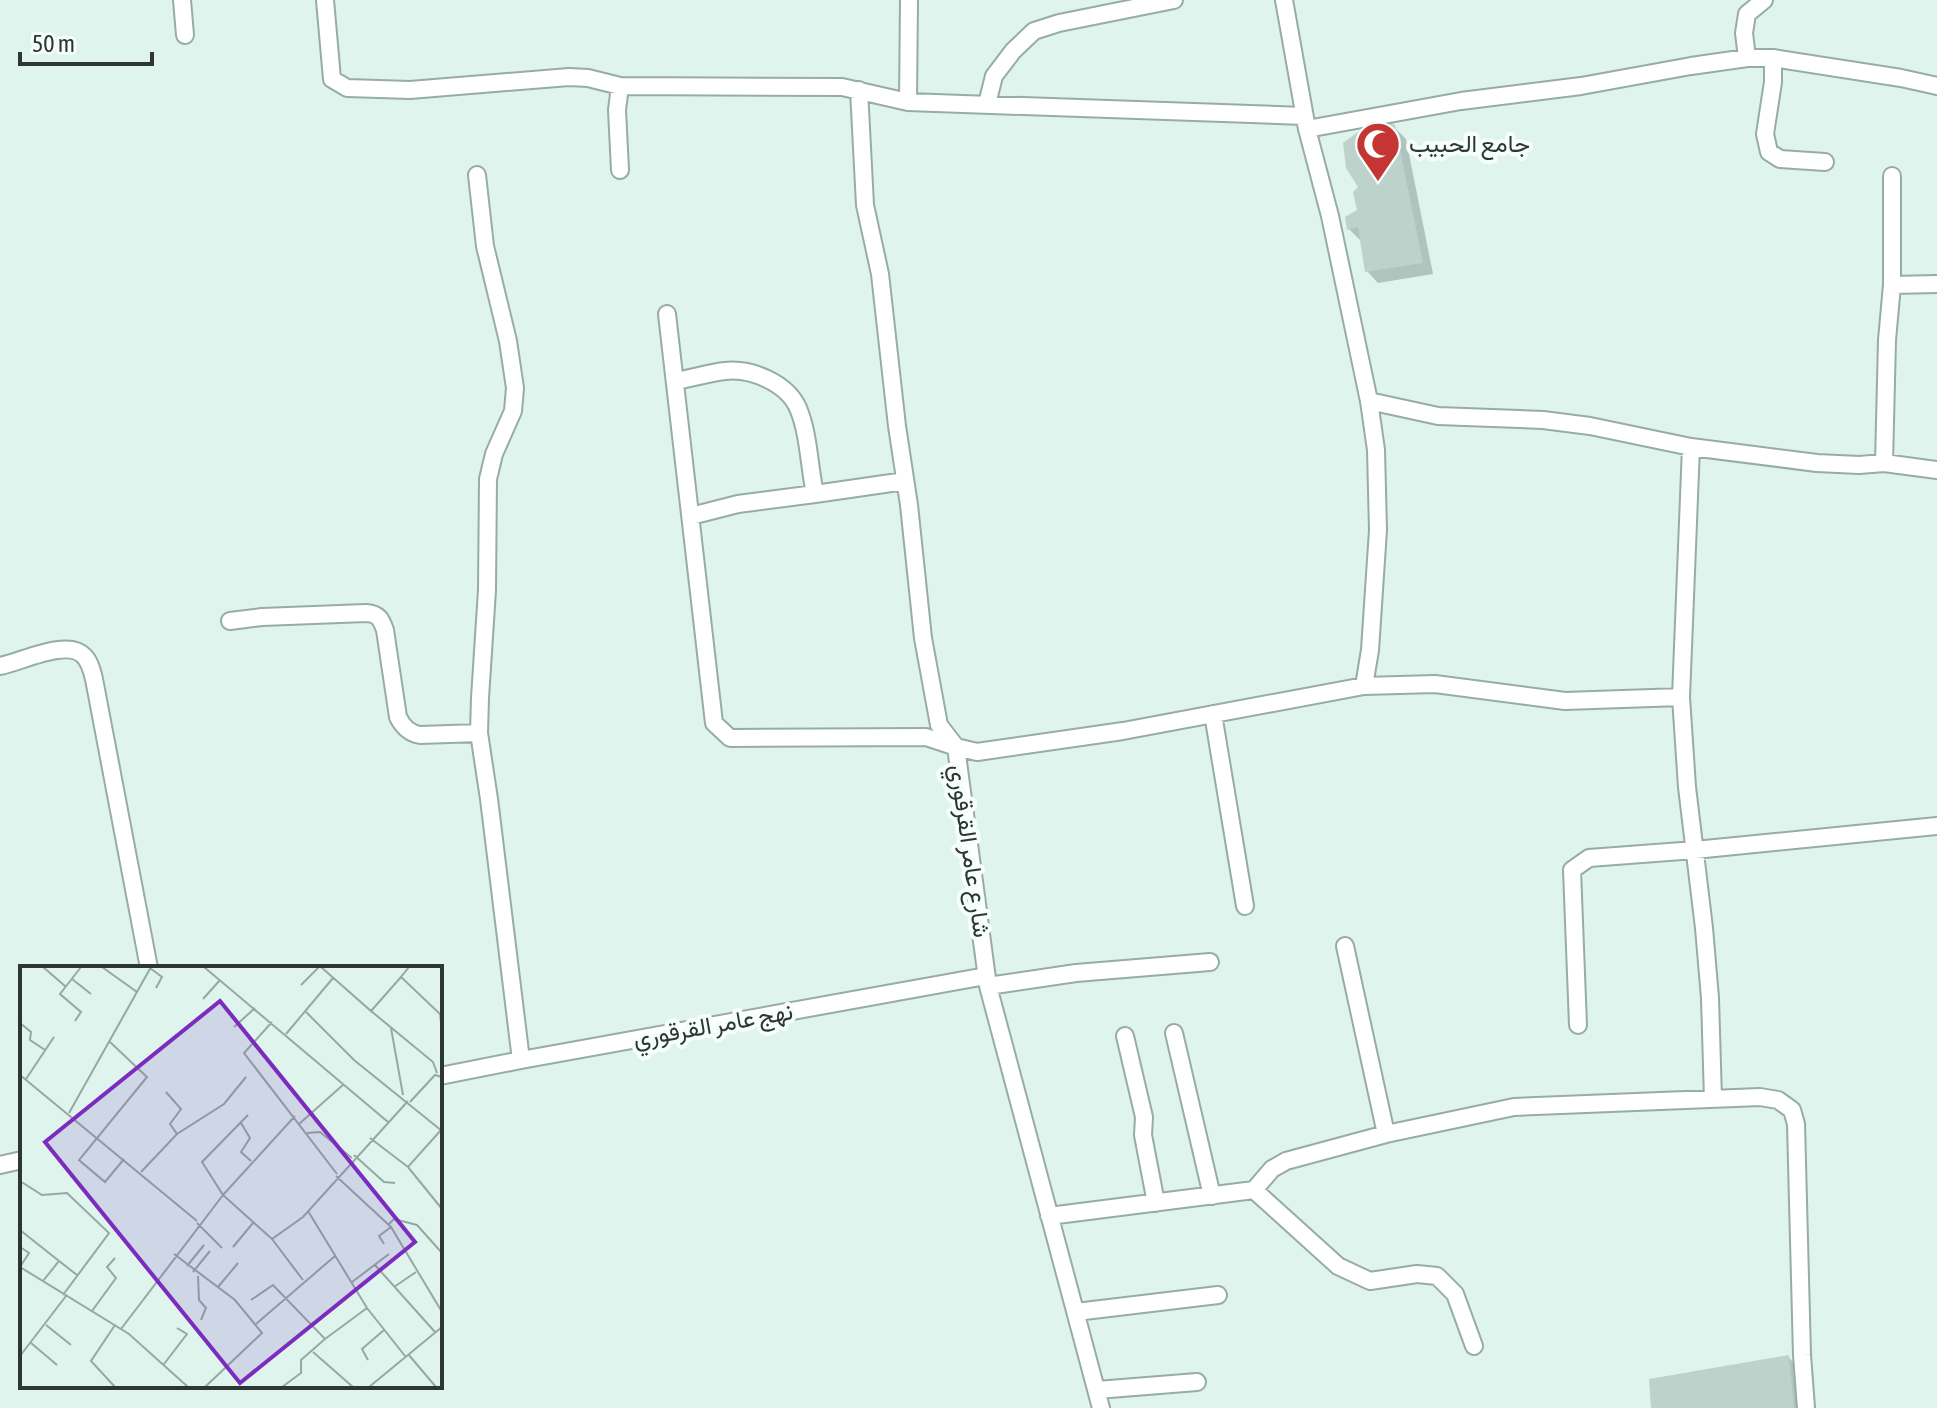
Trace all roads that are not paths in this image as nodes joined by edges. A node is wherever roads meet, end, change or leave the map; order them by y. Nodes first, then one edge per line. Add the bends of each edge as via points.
1 (182, 0) edge
2 (325, 0) edge
3 (909, 0) edge
4 (1174, 0) edge
5 (1284, 0) edge
6 (1764, 0) edge
7 (185, 35) dead end
8 (1747, 58) junction
9 (1773, 58) junction
10 (620, 86) junction
11 (1937, 86) edge
12 (859, 90) junction
13 (908, 102) junction
14 (987, 104) junction
15 (1305, 123) junction
16 (1825, 162) dead end
17 (620, 170) dead end
18 (477, 175) dead end
19 (1892, 176) dead end
20 (1937, 284) edge
21 (1892, 285) junction
22 (667, 314) dead end
23 (676, 381) junction
24 (1369, 401) junction
25 (1691, 447) junction
26 (1884, 463) junction
27 (1937, 470) edge
28 (905, 481) junction
29 (815, 494) junction
30 (691, 516) junction
31 (230, 621) dead end
32 (0, 666) edge
33 (1364, 686) junction
34 (1681, 697) junction
35 (1213, 714) junction
36 (479, 733) junction
37 (956, 747) junction
38 (1937, 826) edge
39 (1695, 850) junction
40 (1245, 906) dead end
41 (1345, 946) dead end
42 (1210, 962) dead end
43 (149, 966) edge
44 (987, 981) junction
45 (1578, 1025) dead end
46 (1174, 1033) dead end
47 (1125, 1036) dead end
48 (521, 1060) junction
49 (442, 1076) edge
50 (1713, 1099) junction
51 (1386, 1134) junction
52 (20, 1160) edge
53 (0, 1165) edge
54 (1254, 1190) junction
55 (1212, 1196) junction
56 (1156, 1203) junction
57 (1049, 1216) junction
58 (1218, 1295) dead end
59 (1076, 1312) junction
60 (1474, 1346) dead end
61 (1197, 1382) dead end
62 (1097, 1390) junction
63 (1101, 1408) edge
64 (1806, 1408) edge

1 - 7 street
2 - 10 street via 332,79 347,88 410,90 569,77
3 - 13 street
4 - 14 street via 1034,31 994,76
5 - 15 street
6 - 8 street via 1747,14
8 - 9 street
8 - 15 street
9 - 11 street
9 - 16 street via 1765,134 1769,152 1780,159
10 - 12 street
10 - 17 street
12 - 13 street
12 - 28 street via 865,205 880,274
13 - 14 street
14 - 15 street
15 - 24 street
18 - 36 street via 485,246 515,388 513,411 488,479
19 - 21 street
20 - 21 street
21 - 26 street
22 - 23 street, شارع عامر القرقوري
23 - 29 street via 728,371 751,373 788,393 803,427
23 - 30 street, شارع عامر القرقوري
24 - 25 street via 1438,416 1590,426
24 - 33 street via 1378,530
25 - 26 street via 1817,463
25 - 34 street
26 - 27 street
28 - 29 street
28 - 37 street via 931,685 939,725
29 - 30 street
30 - 37 street, شارع عامر القرقوري via 714,723 730,738 926,737
31 - 36 street via 376,614 385,630 402,725 420,735
32 - 43 street via 70,648 89,663
33 - 34 street via 1435,684 1565,701
33 - 35 street
34 - 39 street
35 - 37 street via 977,752
35 - 40 street
36 - 48 street
37 - 44 street, شارع عامر القرقوري
38 - 39 street
39 - 45 street via 1589,858 1572,870
39 - 50 street via 1710,998
41 - 51 street
42 - 44 street, نهج عامر القرقوري
44 - 48 street, نهج عامر القرقوري
44 - 57 street, شارع عامر القرقوري
46 - 55 street
47 - 56 street
48 - 49 street, نهج عامر القرقوري
50 - 51 street via 1514,1107
50 - 64 street via 1760,1097 1792,1110
51 - 54 street via 1286,1161
52 - 53 street
54 - 55 street
54 - 60 street via 1338,1266 1370,1281 1437,1276 1455,1294
55 - 56 street
56 - 57 street
57 - 59 street, شارع عامر القرقوري
58 - 59 street
59 - 62 street, شارع عامر القرقوري
61 - 62 street
62 - 63 street, شارع عامر القرقوري

